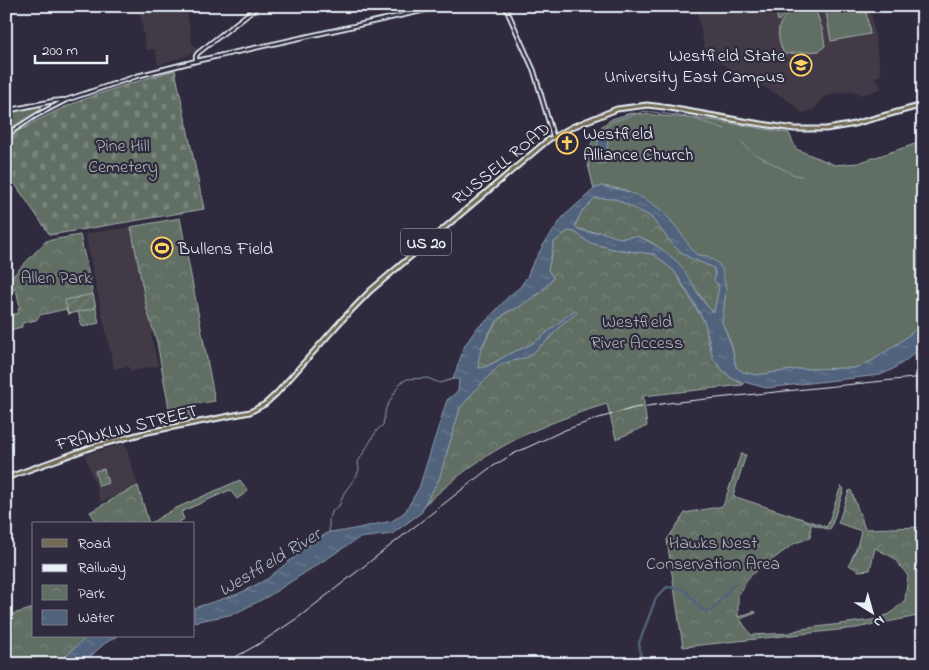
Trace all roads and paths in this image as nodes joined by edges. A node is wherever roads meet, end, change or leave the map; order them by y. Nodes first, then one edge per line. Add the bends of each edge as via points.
1 (258, 6) edge
2 (444, 6) edge
3 (505, 6) edge
4 (196, 61) junction
5 (66, 100) junction
6 (38, 104) junction
7 (923, 105) edge
8 (6, 111) edge
9 (45, 111) junction
10 (6, 135) edge
11 (553, 136) junction
12 (256, 410) joint
13 (6, 478) edge

1 - 4 main road via 198,53
2 - 4 main road
3 - 11 main road via 534,71
4 - 5 main road via 137,76
5 - 6 main road
5 - 9 main road
6 - 8 main road
6 - 9 main road
7 - 11 main road, RUSSELL ROAD / US 20 via 845,126 812,130 664,107 631,106 602,114
9 - 10 main road
11 - 12 main road, RUSSELL ROAD / US 20 via 370,291 273,397
12 - 13 main road, FRANKLIN STREET / US 20 via 95,446

